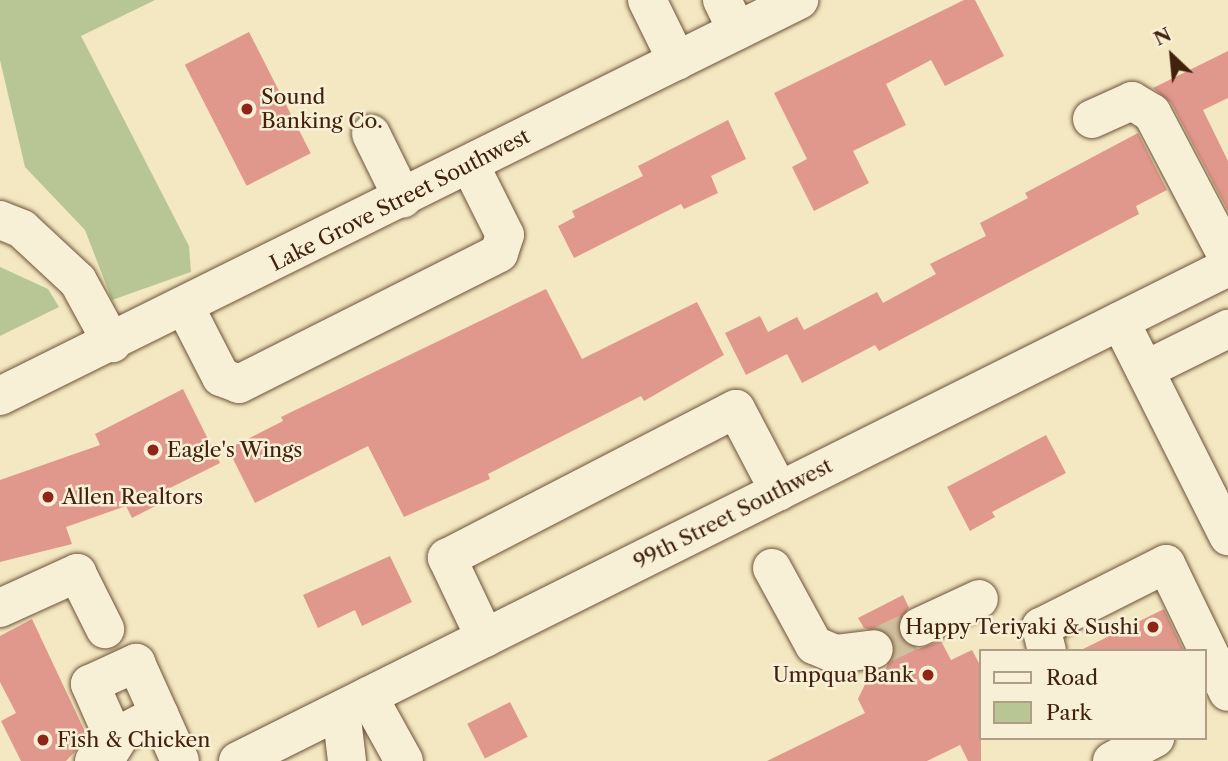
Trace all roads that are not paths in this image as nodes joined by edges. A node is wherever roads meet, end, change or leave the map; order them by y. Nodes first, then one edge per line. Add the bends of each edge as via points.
1 (647, 0) edge
2 (799, 0) edge
3 (729, 16) edge
4 (677, 61) junction
5 (1092, 119) dead end
6 (371, 134) dead end
7 (470, 165) junction
8 (403, 199) junction
9 (0, 220) edge
10 (1228, 258) edge
11 (1228, 267) edge
12 (186, 307) junction
13 (1120, 321) junction
14 (1228, 329) edge
15 (112, 343) junction
16 (1145, 370) junction
17 (0, 396) edge
18 (779, 491) junction
19 (1228, 536) edge
20 (772, 568) dead end
21 (979, 599) dead end
22 (0, 608) edge
23 (919, 627) tunnel mouth
24 (105, 629) dead end
25 (485, 638) junction
26 (874, 649) tunnel mouth
27 (1046, 649) edge
28 (1228, 692) edge
29 (1228, 701) edge
30 (354, 703) junction
31 (1207, 711) edge
32 (159, 714) junction
33 (1089, 740) edge
34 (1151, 740) edge
35 (108, 750) edge
36 (180, 761) edge
37 (238, 761) edge
38 (347, 761) edge
39 (404, 761) edge
40 (1112, 761) edge

1 - 4 street
2 - 3 street, Lake Grove Street Southwest
3 - 4 street, Lake Grove Street Southwest
4 - 7 street, Lake Grove Street Southwest
5 - 10 street via 1132,102 1152,113
6 - 8 street
7 - 8 street, Lake Grove Street Southwest
7 - 12 street via 505,235 499,253 239,384 222,377
8 - 12 street, Lake Grove Street Southwest
9 - 15 street via 22,229 78,281
11 - 13 street, 99th Street Southwest
12 - 15 street, Lake Grove Street Southwest
13 - 16 street
13 - 18 street, 99th Street Southwest
14 - 16 street
15 - 17 street, Lake Grove Street Southwest
16 - 19 street
18 - 25 street, 99th Street Southwest
18 - 25 street via 736,409 447,558
20 - 26 street via 814,645 835,654
21 - 23 street
22 - 24 street via 77,573
25 - 30 street, 99th Street Southwest
27 - 28 street via 1041,627 1166,564
29 - 31 street
30 - 37 street, 99th Street Southwest
30 - 38 street
30 - 39 street
32 - 35 street
32 - 35 street via 136,663 90,684 108,725
32 - 36 street
33 - 40 street via 1096,754
34 - 40 street

